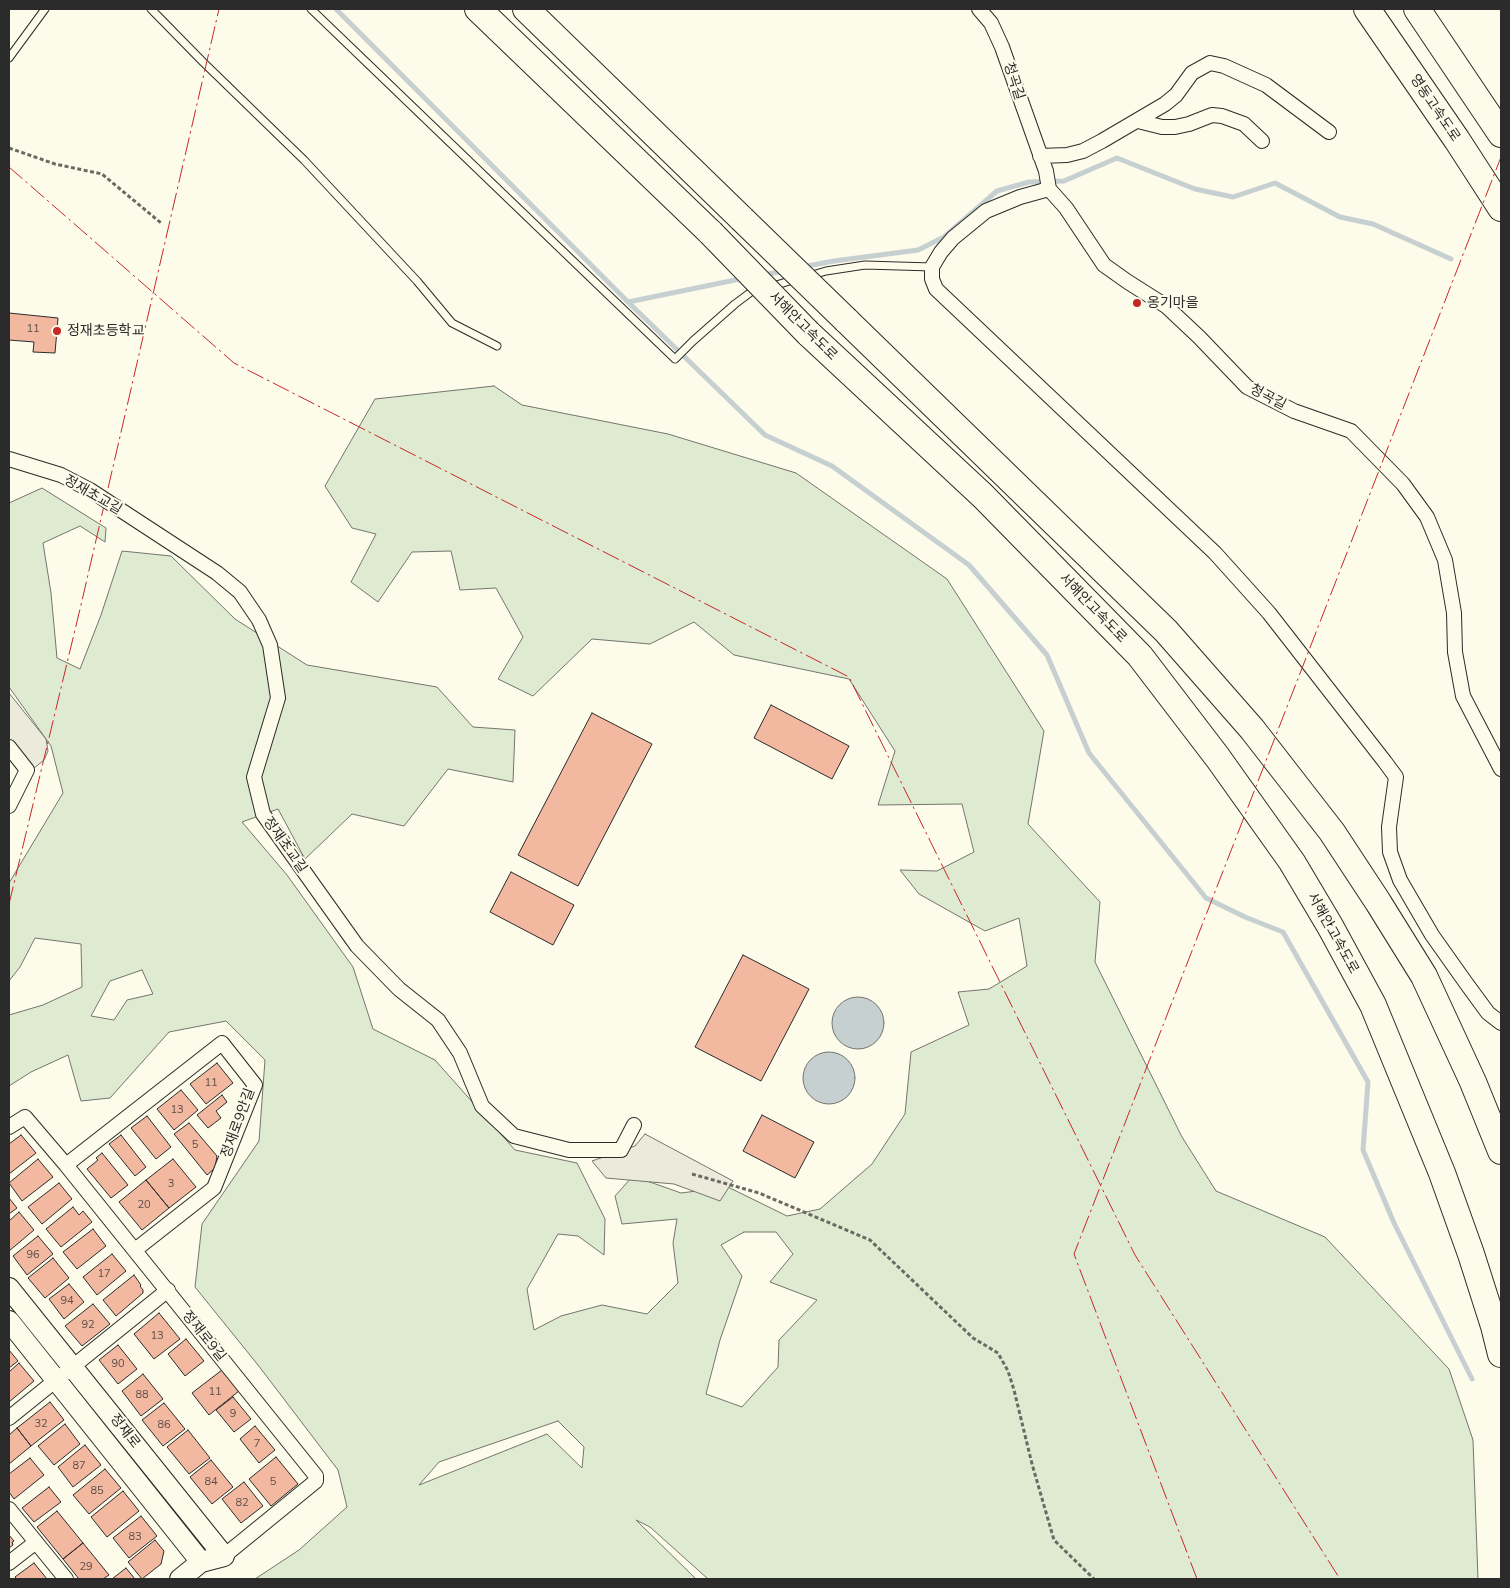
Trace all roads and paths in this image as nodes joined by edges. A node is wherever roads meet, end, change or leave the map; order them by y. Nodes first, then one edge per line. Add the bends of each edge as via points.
1 (45, 9) edge
2 (151, 9) edge
3 (311, 9) edge
4 (478, 9) edge
5 (526, 9) edge
6 (979, 9) edge
7 (1367, 9) edge
8 (1417, 9) edge
9 (9, 58) edge
10 (1138, 121) junction
11 (1329, 132) dead end
12 (1501, 134) edge
13 (1262, 141) dead end
14 (9, 148) edge
15 (1040, 156) junction
16 (1049, 189) junction
17 (1501, 208) edge
18 (161, 223) dead end
19 (932, 267) junction
20 (497, 346) dead end
21 (9, 459) edge
22 (9, 747) edge
23 (1501, 769) edge
24 (9, 806) edge
25 (1501, 1023) edge
26 (634, 1125) dead end
27 (9, 1127) edge
28 (1501, 1151) edge
29 (66, 1165) junction
30 (692, 1174) dead end
31 (135, 1250) junction
32 (9, 1288) edge
33 (168, 1290) junction
34 (9, 1321) edge
35 (1501, 1354) edge
36 (74, 1367) junction
37 (56, 1380) junction
38 (9, 1418) edge
39 (9, 1509) edge
40 (36, 1542) junction
41 (224, 1556) junction
42 (201, 1562) junction
43 (9, 1563) edge
44 (66, 1579) edge
45 (180, 1579) edge
46 (1094, 1579) edge

1 - 9 lane
2 - 20 lane via 304,160 452,322
3 - 19 lane via 675,359 751,292 826,271 865,265
4 - 35 highway, 서해안고속도로, bridge via 711,233 808,332 983,496 1140,656 1218,758 1292,862 1373,1005 1442,1173
5 - 28 highway, bridge via 1166,631 1252,729 1332,832 1424,976
6 - 15 street, 청곡길 via 991,23 1002,47
7 - 17 highway, 영동고속도로
8 - 12 highway
10 - 11 street via 1171,100 1192,73 1210,63 1266,85
10 - 13 street via 1175,127 1212,115 1222,116 1244,124
10 - 15 street via 1083,150 1067,155
14 - 18 path via 55,164 102,174
15 - 16 street, 청곡길
16 - 19 street via 986,211 953,238
16 - 23 street, 청곡길 via 1066,208 1104,265 1166,306 1247,387 1294,411 1351,431 1403,484 1426,517 1445,560 1463,696
19 - 25 street via 936,289 1215,553 1269,613 1386,762 1396,777 1389,827 1390,852 1400,880 1432,935 1488,1013
21 - 26 street, 정재초교길 via 61,476 90,490 217,573 240,592 259,620 270,645 278,698 254,777 263,814 357,946 399,989 438,1020 460,1052 482,1106 514,1136 569,1150 621,1150
22 - 24 street via 27,770
27 - 29 street, 정재로9길 via 25,1117
29 - 31 street, 정재로9길
29 - 31 street, 정재로9안길 via 222,1043 255,1085 214,1188
30 - 46 path via 759,1193 870,1240 973,1338 998,1353 1014,1390 1054,1540
31 - 33 street, 정재로9길
32 - 36 street, 정재로
33 - 36 street
33 - 41 street, 정재로9길 via 316,1476 316,1481
34 - 37 street, 정재로
36 - 37 street
36 - 41 street, 정재로
37 - 38 street
37 - 42 street, 정재로
39 - 40 street
40 - 43 street
40 - 44 street
41 - 42 street
42 - 45 street

